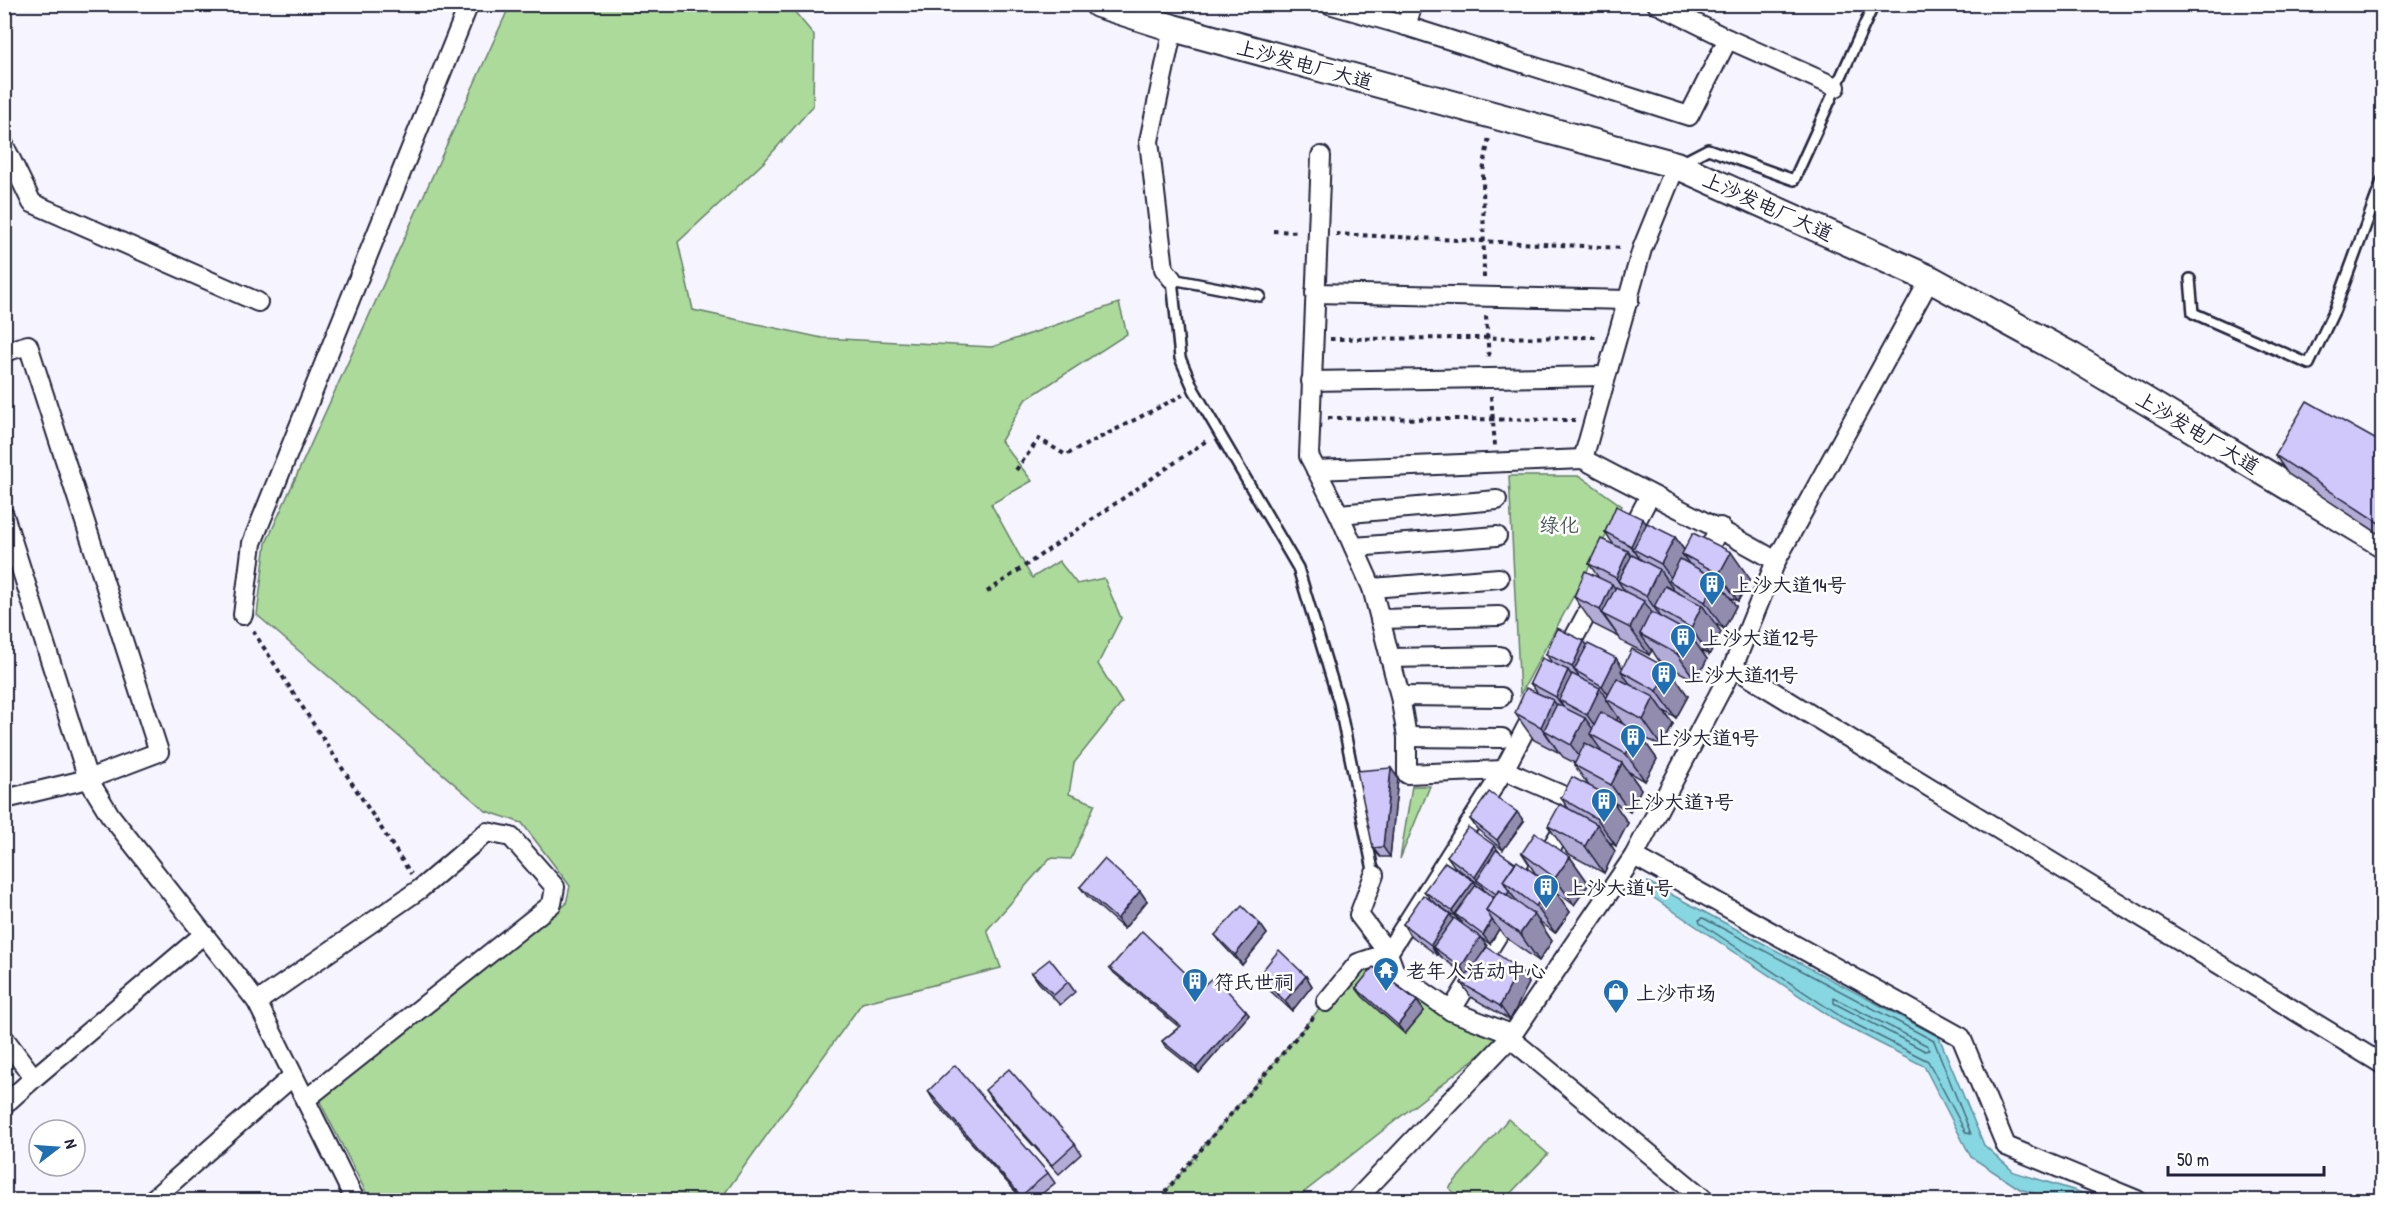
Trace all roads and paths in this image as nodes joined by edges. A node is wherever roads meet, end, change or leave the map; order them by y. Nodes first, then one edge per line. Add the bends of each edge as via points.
1 (469, 4) edge
2 (1098, 4) edge
3 (1329, 4) edge
4 (1413, 4) edge
5 (1657, 4) edge
6 (1874, 4) edge
7 (1406, 26) junction
8 (1173, 28) junction
9 (1728, 39) junction
10 (1836, 87) junction
11 (4, 146) edge
12 (1321, 156) dead end
13 (1676, 165) junction
14 (2382, 181) edge
15 (1273, 231) dead end
16 (1318, 233) junction
17 (1642, 249) junction
18 (1172, 279) junction
19 (1930, 279) junction
20 (2190, 279) dead end
21 (1315, 293) junction
22 (1260, 296) dead end
23 (1629, 300) junction
24 (258, 302) dead end
25 (1617, 337) junction
26 (1313, 339) junction
27 (4, 352) edge
28 (1606, 376) junction
29 (1311, 381) junction
30 (1194, 390) junction
31 (1309, 418) junction
32 (1595, 420) junction
33 (1220, 432) junction
34 (1583, 459) junction
35 (1017, 470) dead end
36 (1316, 470) junction
37 (1650, 495) junction
38 (1497, 500) dead end
39 (1339, 514) junction
40 (4, 515) edge
41 (1720, 527) junction
42 (1497, 536) dead end
43 (2382, 543) edge
44 (1354, 547) junction
45 (1616, 559) edge
46 (1776, 561) junction
47 (1498, 578) dead end
48 (1605, 580) edge
49 (1692, 580) edge
50 (1372, 588) junction
51 (987, 592) dead end
52 (243, 615) joint
53 (1499, 616) dead end
54 (1380, 619) junction
55 (1500, 656) dead end
56 (1390, 658) junction
57 (1733, 667) junction
58 (1554, 675) edge
59 (1400, 696) junction
60 (1543, 696) edge
61 (1501, 697) dead end
62 (1407, 737) junction
63 (1502, 738) dead end
64 (1504, 770) junction
65 (88, 779) junction
66 (1589, 781) edge
67 (5, 798) edge
68 (1578, 802) junction
69 (1634, 856) junction
70 (1374, 875) joint
71 (420, 889) junction
72 (204, 934) junction
73 (1388, 952) junction
74 (257, 1002) junction
75 (1326, 1002) joint
76 (1451, 1011) junction
77 (4, 1038) edge
78 (1510, 1038) junction
79 (2382, 1064) edge
80 (293, 1076) junction
81 (34, 1078) junction
82 (305, 1100) junction
83 (4, 1105) edge
84 (152, 1200) edge
85 (355, 1200) edge
86 (1161, 1200) edge
87 (1356, 1200) edge
88 (1705, 1200) edge
89 (2137, 1200) edge

1 - 52 street via 252,543
2 - 8 main road, 上沙发电厂大道
3 - 7 street
4 - 7 street
5 - 9 street
6 - 10 lane
7 - 9 street via 1689,116
8 - 13 main road, 上沙发电厂大道
8 - 18 street via 1149,141 1164,268
9 - 10 street
10 - 13 lane via 1794,180 1708,149
11 - 24 street via 32,203
12 - 16 street
13 - 17 street
13 - 19 main road, 上沙发电厂大道
14 - 20 lane via 2309,364 2193,313
15 - 16 path
16 - 17 path
16 - 21 street
17 - 23 street
18 - 22 lane
18 - 30 lane via 1180,358
19 - 43 main road, 上沙发电厂大道 via 2073,357
19 - 46 street
21 - 23 street
21 - 26 street
23 - 25 street
25 - 26 path
25 - 28 street
26 - 29 street
27 - 65 street via 28,345 159,752
28 - 29 street
28 - 32 street
29 - 31 street
30 - 33 lane
30 - 35 path via 1066,455 1039,439
31 - 32 path
31 - 36 street via 1309,456
32 - 34 street
33 - 51 path
33 - 70 lane via 1298,568 1339,703
34 - 36 street
34 - 37 street
36 - 39 street
37 - 41 street
37 - 45 street
38 - 39 street
39 - 44 street
40 - 65 street
41 - 46 street
41 - 49 street
42 - 44 street
44 - 50 street
46 - 57 street
47 - 50 street
48 - 58 street
50 - 54 street
52 - 71 path
53 - 54 street
54 - 56 street
55 - 56 street
56 - 59 street
57 - 69 street
57 - 79 street
59 - 61 street
59 - 62 street
60 - 64 street
62 - 63 street
62 - 64 street via 1407,774
64 - 68 street
64 - 73 street
65 - 67 street
65 - 72 street via 110,815
66 - 68 street
68 - 76 street
69 - 78 street
69 - 89 street via 1961,1036 2006,1146
70 - 73 street via 1359,915
71 - 74 street
71 - 82 street via 487,832 511,837 555,887 552,904
72 - 74 street
72 - 81 street
73 - 75 street via 1358,963
73 - 76 street via 1395,972
74 - 80 street
75 - 86 path
76 - 78 street via 1506,1032
77 - 81 street
78 - 87 street
78 - 88 street
80 - 82 street
80 - 84 street
81 - 83 street
82 - 85 street

